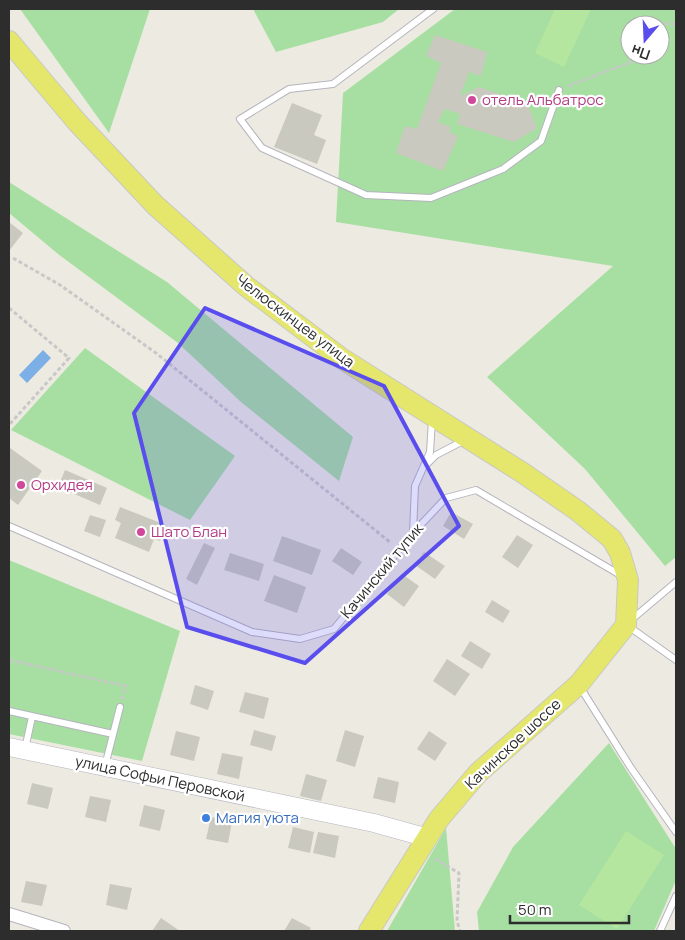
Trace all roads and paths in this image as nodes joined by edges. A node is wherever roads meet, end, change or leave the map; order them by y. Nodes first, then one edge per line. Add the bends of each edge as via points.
1 (433, 9) edge
2 (9, 40) edge
3 (624, 65) edge
4 (558, 90) joint
5 (13, 258) dead end
6 (9, 308) edge
7 (432, 416) junction
8 (9, 426) edge
9 (468, 439) junction
10 (423, 468) junction
11 (9, 526) edge
12 (413, 533) junction
13 (400, 549) junction
14 (628, 580) junction
15 (676, 582) edge
16 (626, 625) junction
17 (9, 660) edge
18 (676, 660) edge
19 (579, 684) junction
20 (120, 707) joint
21 (9, 711) edge
22 (32, 716) junction
23 (113, 734) junction
24 (17, 749) edge
25 (104, 767) junction
26 (676, 832) edge
27 (423, 845) junction
28 (676, 896) edge
29 (9, 914) edge
30 (64, 931) edge
31 (369, 931) edge
32 (460, 931) edge
33 (660, 931) edge

1 - 4 lane via 333,84 289,89 240,119 262,148 366,196 431,198 503,169 542,141
2 - 7 main road, Челюскинцев улица via 77,122 155,205 246,286 342,358
3 - 4 path
5 - 13 path via 60,285 156,353
6 - 8 path via 69,358
7 - 9 main road, Челюскинцев улица
7 - 10 lane via 430,452
9 - 10 lane via 436,455
9 - 14 main road, Челюскинцев улица via 524,472 612,539
10 - 12 lane via 415,486
11 - 13 lane, Качинский тупик via 252,632 300,639 334,629
12 - 13 lane, Качинский тупик
12 - 14 lane, Качинский тупик via 446,498 476,490
14 - 16 main road
15 - 16 lane
16 - 18 lane
16 - 19 main road, Качинское шоссе
17 - 20 path via 126,686
19 - 26 lane via 631,768
19 - 27 main road, Качинское шоссе via 478,773 439,819
20 - 23 lane
21 - 22 lane
22 - 23 lane
22 - 24 lane
23 - 25 lane
24 - 25 street, улица Софьи Перовской
25 - 27 street, улица Софьи Перовской via 374,823
27 - 31 main road, Качинское шоссе
27 - 32 path via 438,860 459,873 457,921
28 - 33 lane
29 - 30 street

